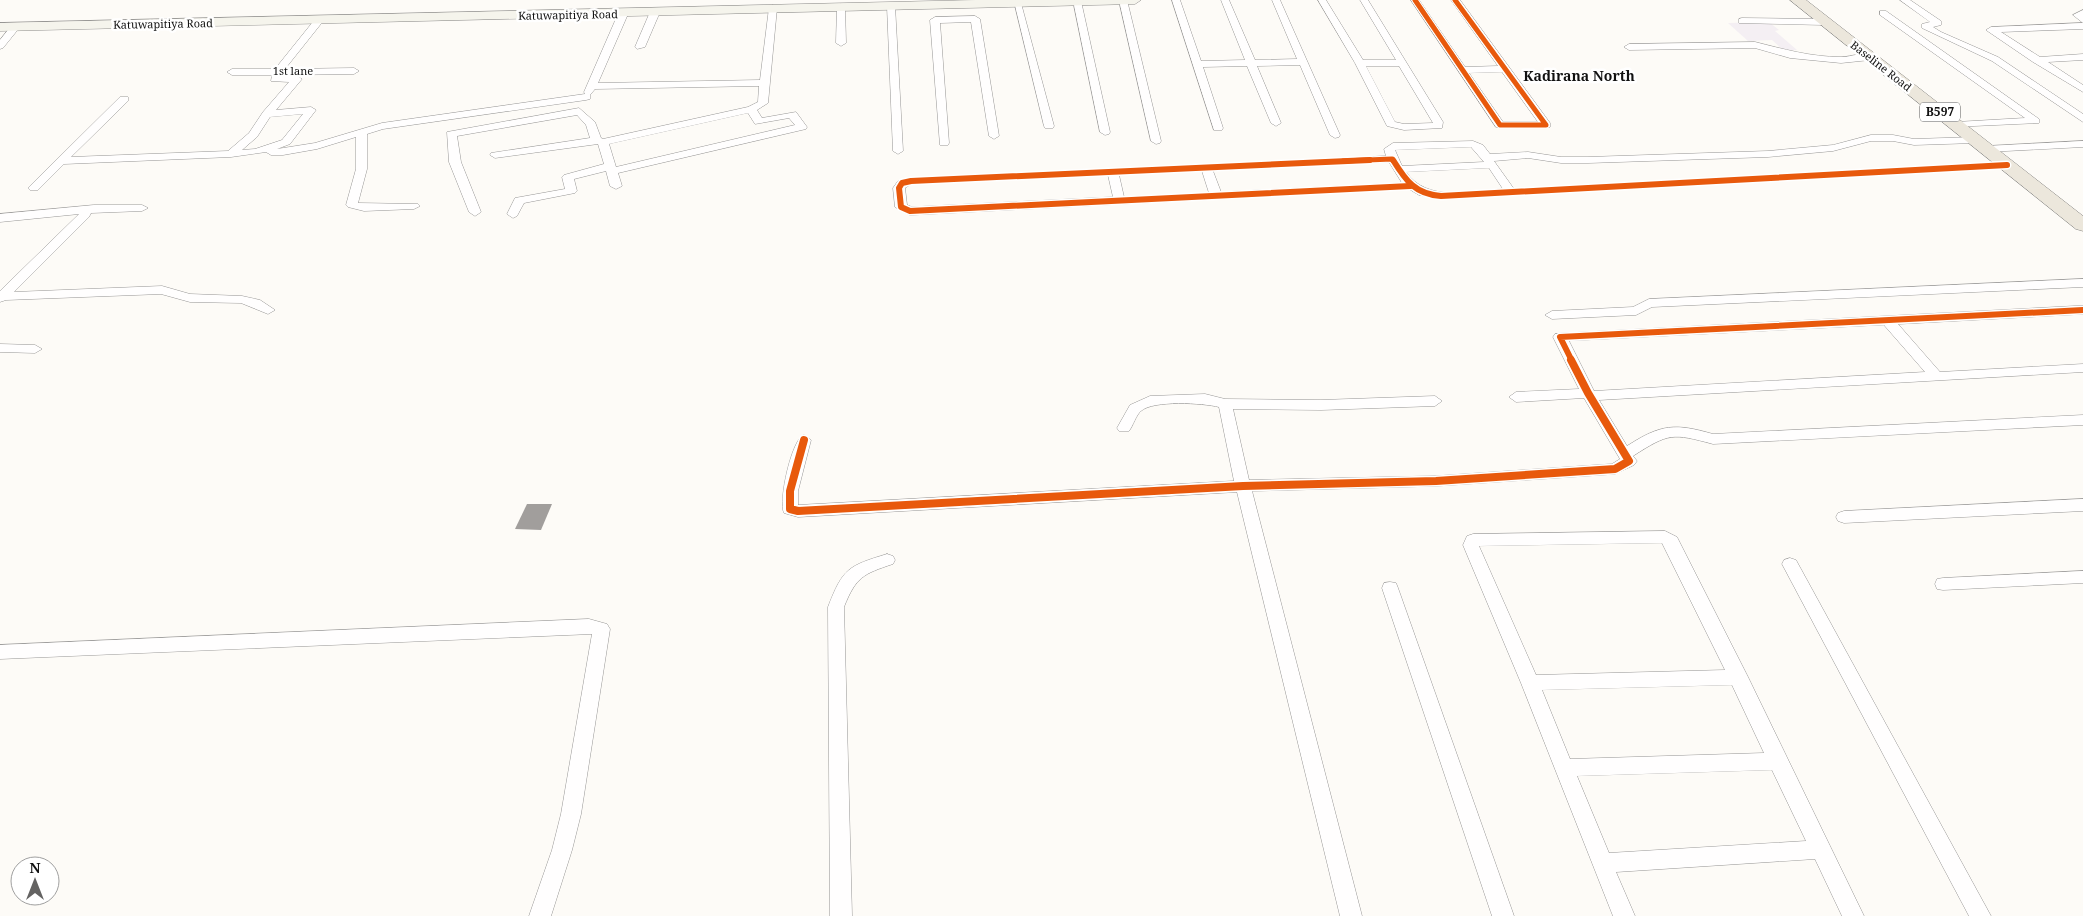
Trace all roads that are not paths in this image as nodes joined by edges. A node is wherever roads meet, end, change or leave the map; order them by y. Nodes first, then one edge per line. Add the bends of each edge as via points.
1 (1123, 0) edge
2 (1135, 0) edge
3 (1176, 0) edge
4 (1225, 0) edge
5 (1276, 0) edge
6 (1322, 0) edge
7 (1364, 0) edge
8 (1415, 0) edge
9 (1455, 0) edge
10 (1797, 0) edge
11 (1904, 0) edge
12 (1077, 1) edge
13 (1016, 3) junction
14 (954, 4) junction
15 (891, 6) junction
16 (841, 7) junction
17 (773, 8) junction
18 (656, 12) junction
19 (1883, 13) dead end
20 (2083, 13) edge
21 (623, 14) junction
22 (954, 19) junction
23 (319, 20) junction
24 (2083, 20) edge
25 (1742, 21) dead end
26 (1824, 22) junction
27 (2083, 26) edge
28 (0, 27) edge
29 (16, 27) junction
30 (841, 43) dead end
31 (0, 46) edge
32 (640, 47) dead end
33 (1629, 47) dead end
34 (1870, 57) junction
35 (2083, 57) edge
36 (2036, 60) junction
37 (1304, 62) junction
38 (1249, 63) junction
39 (1404, 63) junction
40 (1197, 64) junction
41 (1360, 64) junction
42 (1506, 69) junction
43 (1463, 70) junction
44 (278, 71) junction
45 (354, 71) dead end
46 (232, 72) dead end
47 (764, 83) junction
48 (592, 86) junction
49 (2083, 89) edge
50 (586, 97) junction
51 (124, 98) dead end
52 (751, 109) junction
53 (579, 111) junction
54 (267, 114) junction
55 (2083, 119) edge
56 (1276, 123) dead end
57 (1956, 125) junction
58 (1049, 126) dead end
59 (1218, 128) dead end
60 (361, 132) junction
61 (1105, 132) dead end
62 (1335, 135) dead end
63 (994, 136) dead end
64 (599, 141) junction
65 (1156, 141) dead end
66 (944, 143) dead end
67 (1981, 144) junction
68 (2083, 144) edge
69 (2070, 145) junction
70 (898, 151) dead end
71 (256, 152) junction
72 (230, 154) junction
73 (2083, 154) edge
74 (495, 156) dead end
75 (1392, 159) junction
76 (60, 161) junction
77 (1489, 161) junction
78 (2006, 165) junction
79 (1206, 167) junction
80 (612, 169) junction
81 (1399, 169) junction
82 (1112, 171) junction
83 (616, 186) dead end
84 (1410, 186) junction
85 (34, 188) dead end
86 (1511, 192) junction
87 (1216, 195) junction
88 (1119, 200) junction
89 (414, 206) dead end
90 (142, 208) dead end
91 (85, 212) junction
92 (475, 212) dead end
93 (513, 214) dead end
94 (0, 218) edge
95 (2083, 225) edge
96 (2083, 284) edge
97 (1, 297) edge
98 (268, 310) dead end
99 (2083, 310) edge
100 (1552, 315) dead end
101 (1889, 322) junction
102 (0, 348) edge
103 (35, 349) dead end
104 (2083, 368) edge
105 (1937, 377) junction
106 (1589, 394) junction
107 (1516, 396) dead end
108 (1435, 401) dead end
109 (1225, 404) junction
110 (2083, 420) edge
111 (1124, 428) dead end
112 (804, 440) dead end
113 (1625, 454) junction
114 (1243, 486) junction
115 (2083, 505) edge
116 (1844, 517) dead end
117 (887, 560) dead end
118 (1790, 564) dead end
119 (2083, 578) edge
120 (1943, 584) dead end
121 (1390, 588) dead end
122 (0, 652) edge
123 (1739, 677) junction
124 (1530, 683) junction
125 (1778, 761) junction
126 (1565, 768) junction
127 (1822, 849) junction
128 (1602, 863) junction
129 (540, 916) edge
130 (841, 916) edge
131 (1351, 916) edge
132 (1503, 916) edge
133 (1624, 916) edge
134 (1853, 916) edge
135 (1980, 916) edge

1 - 2 street, Katuwapitiya Road
1 - 12 street, Katuwapitiya Road
1 - 65 street
3 - 40 street
4 - 38 street
5 - 37 street
6 - 41 street
7 - 39 street
8 - 43 street
9 - 42 street
10 - 26 main road, Baseline Road / B597
11 - 55 street via 1938,23 1925,26 1995,59
12 - 13 street, Katuwapitiya Road
12 - 61 street
13 - 14 street, Katuwapitiya Road
13 - 58 street
14 - 15 street, Katuwapitiya Road
14 - 22 street
15 - 16 street, Katuwapitiya Road
15 - 70 street
16 - 17 street, Katuwapitiya Road
16 - 30 street
17 - 18 street, Katuwapitiya Road
17 - 47 street
18 - 21 street, Katuwapitiya Road
18 - 32 street
19 - 57 street via 2035,121
20 - 24 street via 2078,15
21 - 23 street, Katuwapitiya Road
21 - 48 street
22 - 63 street via 974,19
22 - 66 street via 935,20
23 - 29 street, Katuwapitiya Road
23 - 44 street
25 - 26 street
26 - 34 main road, Baseline Road / B597
27 - 36 street via 1991,30
28 - 29 street, Katuwapitiya Road
29 - 31 street
33 - 34 street via 1755,45 1790,55 1842,60
34 - 57 main road, Baseline Road / B597
35 - 36 street
36 - 49 street
37 - 38 street
37 - 62 street
38 - 40 street
38 - 56 street
39 - 41 street
39 - 41 street via 1438,126 1391,124
40 - 59 street
42 - 43 street
42 - 43 street via 1546,124 1500,124
44 - 45 street, 1st lane
44 - 46 street, 1st lane
44 - 54 street via 275,79 297,79
47 - 48 street
47 - 52 street via 763,103
48 - 50 street
50 - 53 street
50 - 60 street via 382,126
51 - 76 street
52 - 64 street
52 - 80 street via 760,122 792,114 802,126
53 - 64 street via 592,124
53 - 92 street via 451,134 455,162
54 - 71 street via 311,110 286,142
54 - 72 street via 252,135
57 - 67 main road, Baseline Road / B597
60 - 71 street via 283,152
60 - 89 street via 364,149 361,179 352,205 364,208
64 - 74 street
64 - 80 street
67 - 69 street
67 - 77 street via 1871,138 1833,148 1758,154 1588,160 1528,155
67 - 78 main road, Baseline Road / B597
68 - 69 street
69 - 73 street
71 - 72 street
72 - 76 street
75 - 77 street via 1389,149 1393,146 1469,143 1479,147
75 - 79 street
75 - 81 street
76 - 85 street
77 - 81 street
77 - 86 street
78 - 86 street
78 - 95 main road, Baseline Road / B597
79 - 82 street
79 - 87 street
80 - 83 street
80 - 93 street via 568,177 571,191 519,200
81 - 84 street
82 - 88 street
82 - 88 street via 911,181 900,185 901,207 910,211
84 - 86 street via 1425,195
84 - 87 street
87 - 88 street
90 - 91 street
91 - 94 street
91 - 97 street
96 - 100 street via 1648,303 1636,311
97 - 98 street via 162,290 186,299 243,299 257,302
99 - 101 street
101 - 105 street
101 - 106 street via 1560,337
102 - 103 street
104 - 105 street
105 - 106 street
106 - 107 street
106 - 113 street
108 - 109 street
109 - 111 street via 1205,399 1150,401 1135,408
109 - 114 street
110 - 113 street via 1714,439 1668,430 1650,436
112 - 114 street via 790,491 790,509 798,511
113 - 114 street via 1629,462 1615,469 1436,481
114 - 131 street
115 - 116 street
117 - 130 street via 858,569 848,578 836,607
118 - 135 street
119 - 120 street
121 - 132 street
122 - 129 street via 589,626 601,629 586,735 566,833
123 - 124 street
123 - 124 street via 1671,541 1666,537 1473,540 1470,545
123 - 125 street
124 - 126 street
125 - 126 street
125 - 127 street
126 - 128 street
127 - 128 street
127 - 134 street
128 - 133 street

